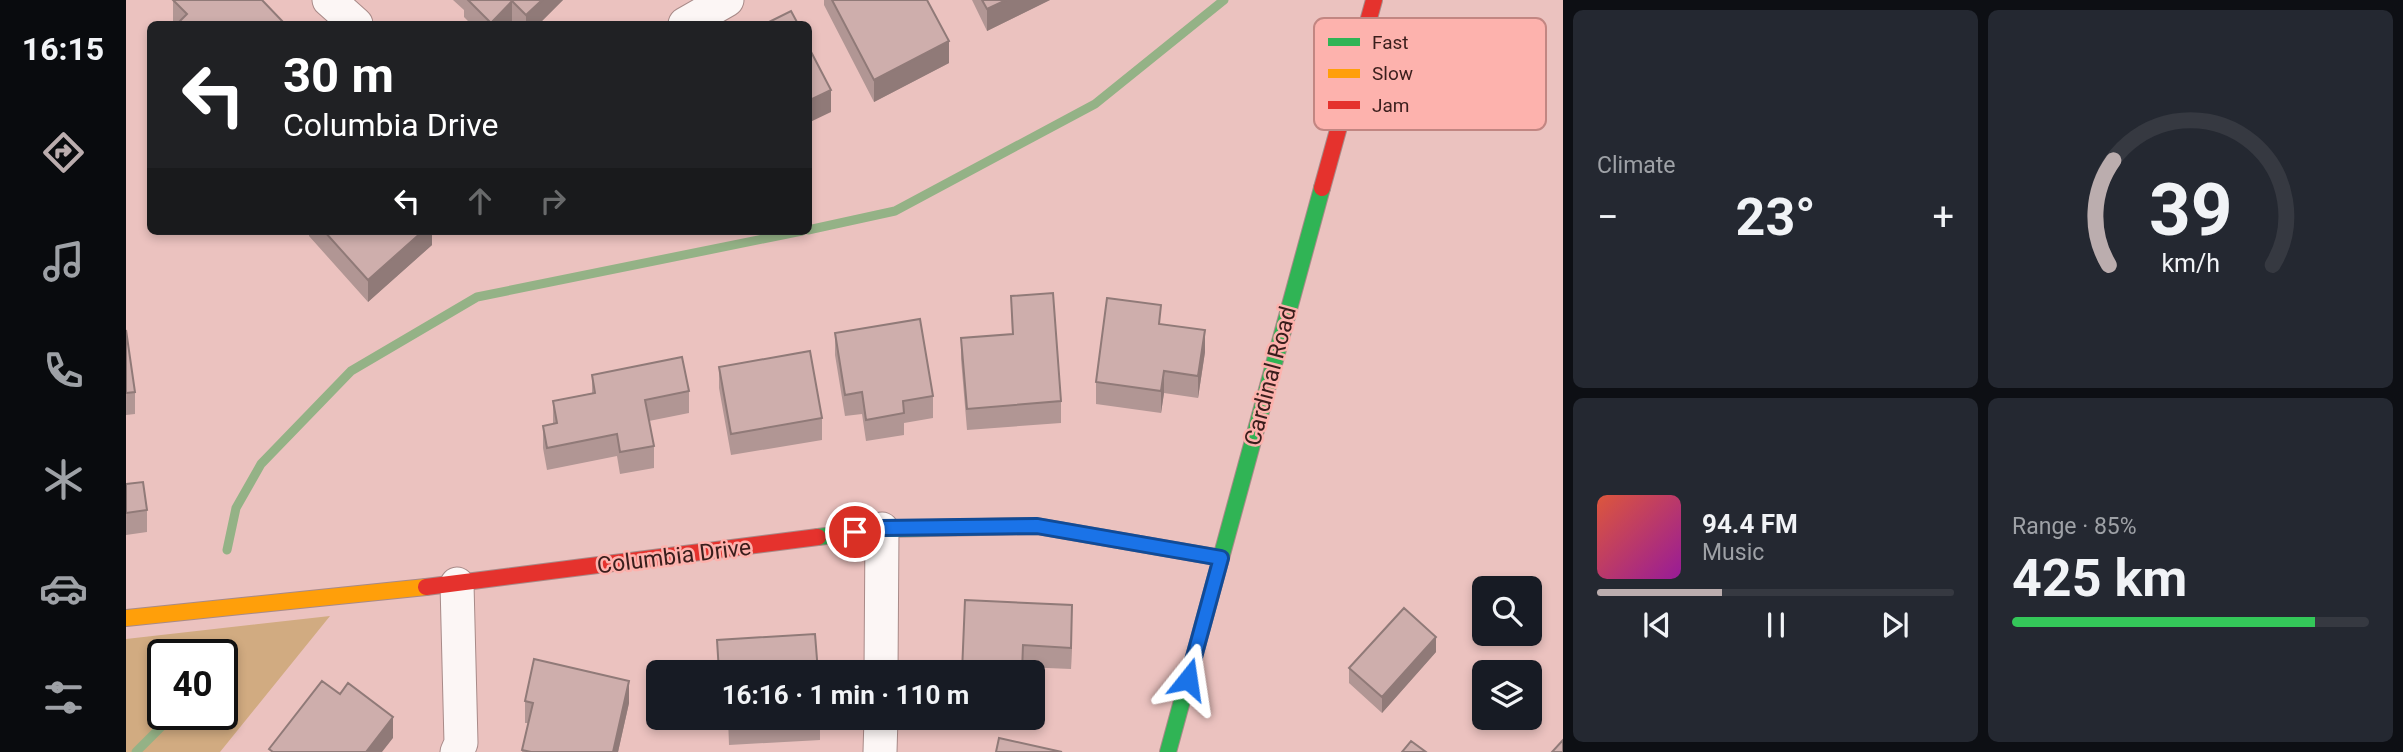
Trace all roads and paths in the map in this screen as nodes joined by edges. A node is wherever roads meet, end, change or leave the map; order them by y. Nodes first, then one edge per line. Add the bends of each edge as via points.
1 (329, 0) edge
2 (727, 0) edge
3 (1374, 0) edge
4 (1369, 18) edge
5 (353, 21) edge
6 (690, 21) edge
7 (1338, 130) edge
8 (881, 528) junction
9 (1221, 558) junction
10 (457, 584) junction
11 (126, 618) edge
12 (881, 660) edge
13 (881, 730) edge
14 (457, 752) edge
15 (880, 752) edge
16 (1168, 752) edge

1 - 5 street
2 - 6 street
3 - 4 street, Cardinal Road
7 - 9 street, Cardinal Road
8 - 9 street, Columbia Drive via 1037,526
8 - 10 street, Columbia Drive
8 - 12 street
9 - 16 street, Cardinal Road
10 - 11 street, Columbia Drive
10 - 14 street via 461,743
13 - 15 street

